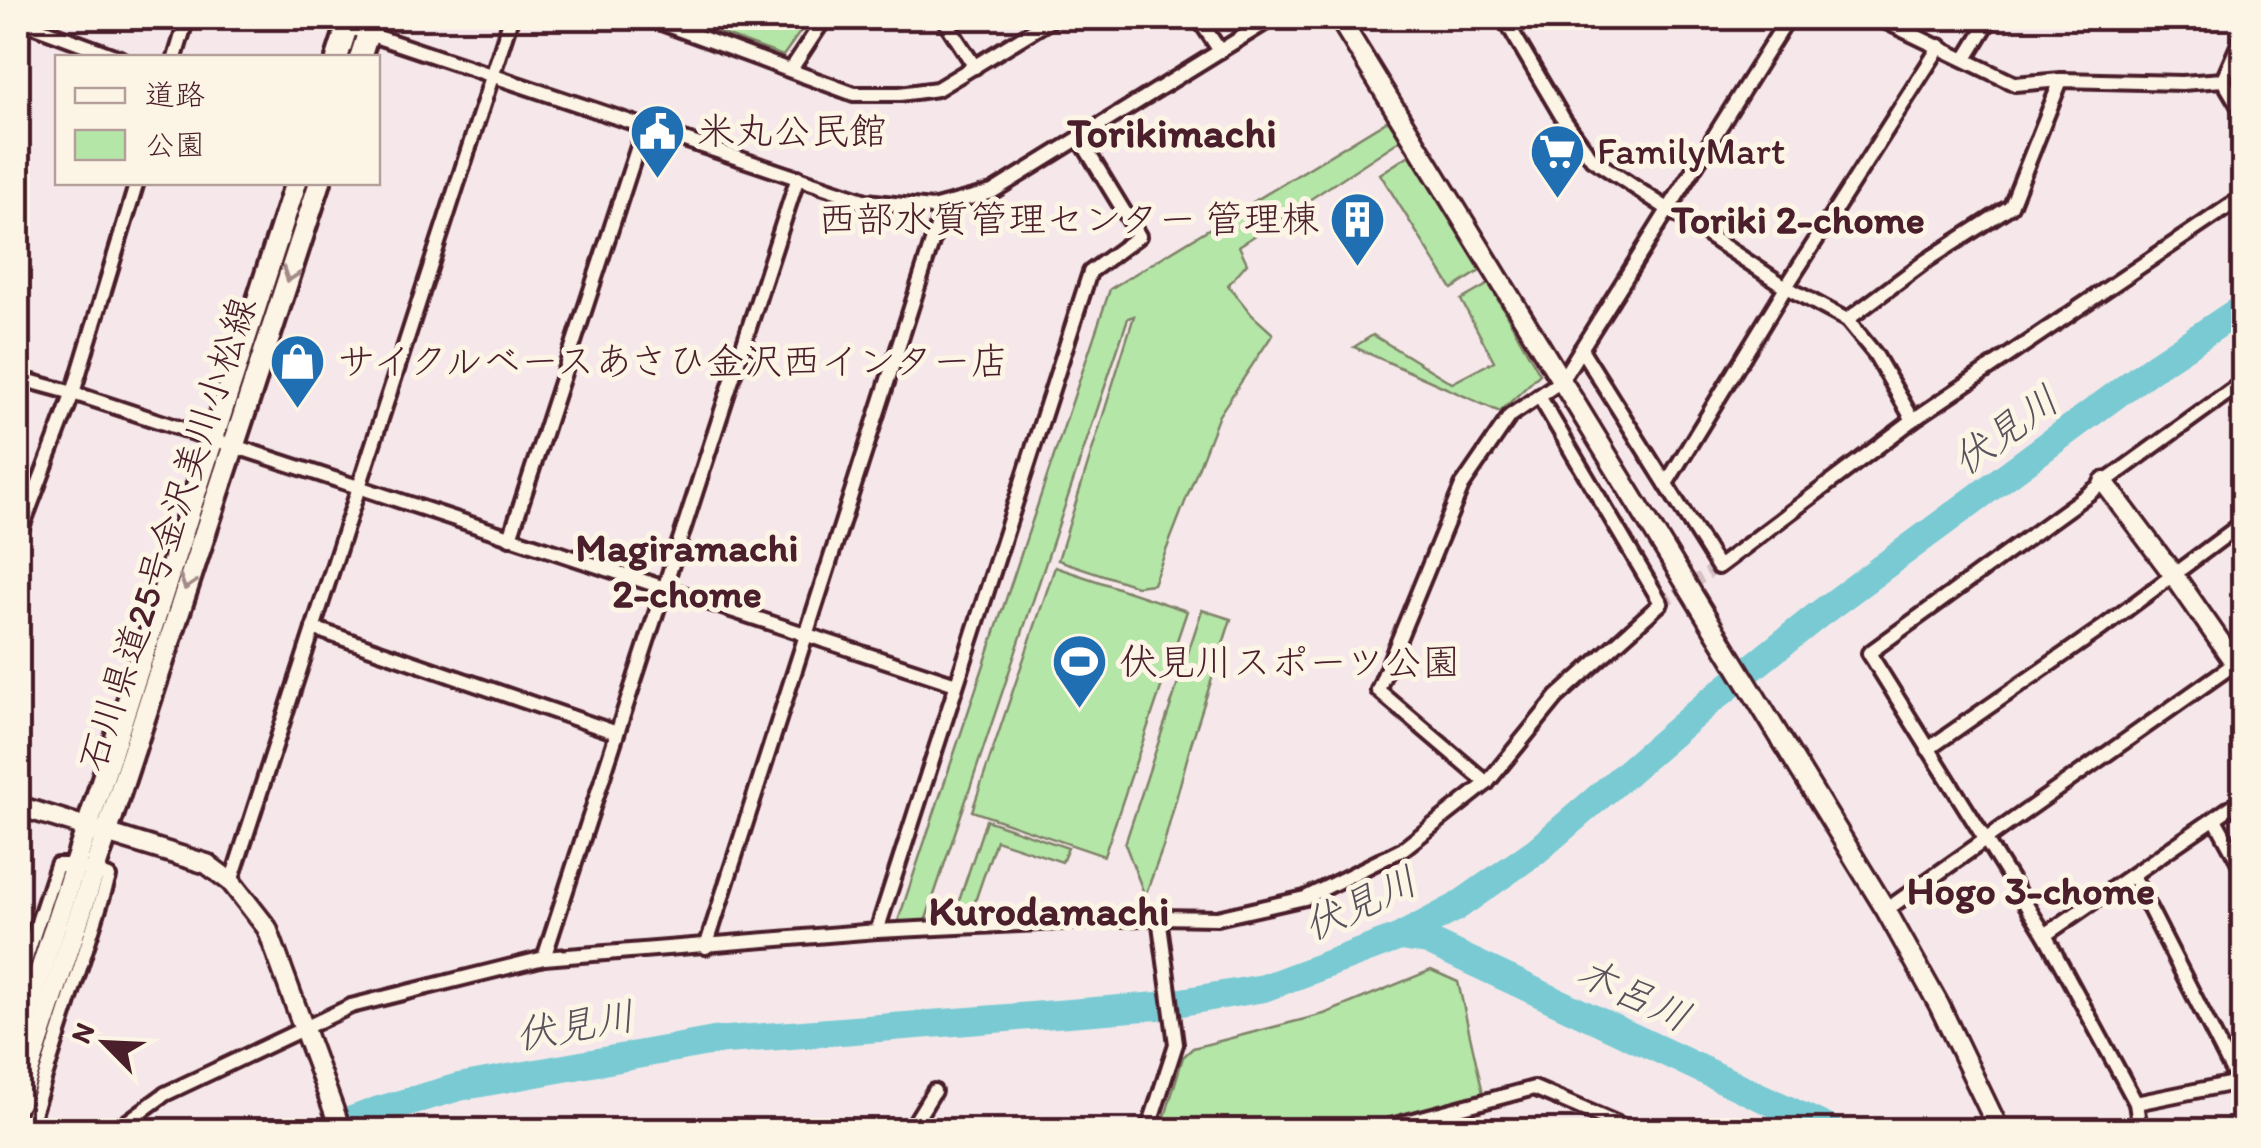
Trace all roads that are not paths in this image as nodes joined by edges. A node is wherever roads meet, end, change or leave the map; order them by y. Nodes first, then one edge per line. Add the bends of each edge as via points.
1 (187, 18) edge
2 (321, 18) edge
3 (511, 18) edge
4 (648, 18) edge
5 (825, 18) edge
6 (943, 18) edge
7 (1054, 18) edge
8 (1198, 18) edge
9 (1273, 18) edge
10 (1339, 18) edge
11 (1788, 18) edge
12 (1878, 18) edge
13 (1991, 18) edge
14 (18, 20) edge
15 (1511, 20) edge
16 (348, 22) edge
17 (370, 25) edge
18 (2244, 32) edge
19 (1940, 46) junction
20 (1220, 51) junction
21 (112, 55) edge
22 (176, 55) edge
23 (338, 55) edge
24 (361, 55) edge
25 (1966, 60) junction
26 (975, 67) junction
27 (792, 68) junction
28 (492, 76) junction
29 (2061, 80) junction
30 (2223, 80) junction
31 (2244, 115) edge
32 (644, 128) junction
33 (1080, 138) junction
34 (798, 177) junction
35 (136, 185) edge
36 (295, 185) edge
37 (319, 185) edge
38 (2244, 196) edge
39 (944, 205) junction
40 (1667, 211) junction
41 (1786, 287) junction
42 (1847, 320) junction
43 (1581, 349) junction
44 (18, 378) edge
45 (1562, 381) junction
46 (2244, 381) edge
47 (73, 393) junction
48 (1540, 396) junction
49 (1913, 420) junction
50 (222, 444) junction
51 (2104, 482) junction
52 (1666, 484) junction
53 (358, 488) junction
54 (2244, 522) edge
55 (18, 538) edge
56 (510, 538) junction
57 (2173, 574) junction
58 (664, 588) junction
59 (313, 628) junction
60 (806, 635) junction
61 (2240, 665) edge
62 (956, 684) junction
63 (617, 733) junction
64 (1928, 749) junction
65 (1487, 783) junction
66 (2244, 798) edge
67 (18, 806) edge
68 (2214, 818) junction
69 (96, 830) junction
70 (1984, 840) junction
71 (84, 868) junction
72 (2244, 872) edge
73 (2133, 876) junction
74 (231, 882) junction
75 (72, 905) junction
76 (1886, 910) junction
77 (1159, 918) junction
78 (877, 932) junction
79 (2045, 935) junction
80 (706, 947) junction
81 (544, 958) junction
82 (18, 982) edge
83 (303, 1028) junction
84 (18, 1041) edge
85 (2241, 1082) edge
86 (934, 1091) dead end
87 (2136, 1102) junction
88 (18, 1103) edge
89 (28, 1130) edge
90 (116, 1130) edge
91 (341, 1130) edge
92 (910, 1130) edge
93 (1148, 1130) edge
94 (1376, 1130) edge
95 (1632, 1130) edge
96 (1999, 1130) edge
97 (2140, 1130) edge

1 - 22 street
2 - 16 street
3 - 28 street
4 - 27 street
5 - 27 street
6 - 26 street
7 - 26 street
8 - 20 street
9 - 20 street
10 - 45 street
11 - 40 street
12 - 19 street
13 - 25 street
14 - 21 street
15 - 40 street via 1592,159
16 - 17 street
16 - 23 main road
17 - 24 main road
17 - 28 street
18 - 30 street
19 - 25 street
19 - 41 street
20 - 33 street
25 - 29 street via 2014,84
26 - 27 street via 937,89 900,94 854,94
28 - 32 street
28 - 53 street
29 - 30 street
29 - 42 street via 2011,206
30 - 31 street
32 - 34 street
32 - 56 street
33 - 39 street via 992,192
33 - 62 street via 1139,236 1090,272
34 - 39 street via 866,202
34 - 58 street
35 - 47 street
36 - 50 main road, 石川県道25号金沢美川小松線
37 -> 50 main road, 石川県道25号金沢美川小松線
38 - 49 street
39 - 60 street
40 - 41 street
40 - 43 street
41 - 42 street
41 - 52 street
42 - 49 street
43 - 45 street
43 - 52 street
44 - 47 street
45 - 48 street
45 - 76 street
46 - 51 street
47 - 50 street
47 - 55 street
48 - 65 street via 1510,416 1462,486 1378,690
48 - 65 street via 1661,603 1557,697
49 - 52 street via 1718,568
50 - 53 street
50 - 69 main road, 石川県道25号金沢美川小松線
51 - 57 street
51 - 64 street via 1869,653
53 - 56 street
53 - 59 street
54 - 57 street
56 - 58 street
57 - 61 street
57 - 64 street
58 - 60 street
58 - 63 street
59 - 63 street
59 - 74 street
60 - 62 street
60 - 80 street
61 - 70 street
62 - 78 street
63 - 81 street
64 - 70 street
65 - 77 street via 1403,849 1305,898 1217,918
66 - 68 street
67 - 69 street
68 - 72 street
68 - 73 street
69 - 71 main road, 石川県道25号金沢美川小松線
69 - 74 street via 208,864
70 - 76 street
70 - 79 street
71 - 75 main road, 石川県道25号金沢美川小松線
71 - 82 street via 58,865
71 - 89 street via 110,877
73 - 79 street
73 - 85 street
74 - 83 street via 267,928
75 - 84 main road
75 - 88 main road
76 - 96 street
77 - 78 street
77 - 93 street via 1176,1044
78 - 80 street
79 - 87 street
80 - 81 street
81 - 83 street via 351,1006
83 - 90 street via 165,1094
83 - 91 street
85 - 87 street
86 - 92 street
87 - 97 street
94 - 95 street via 1534,1088

